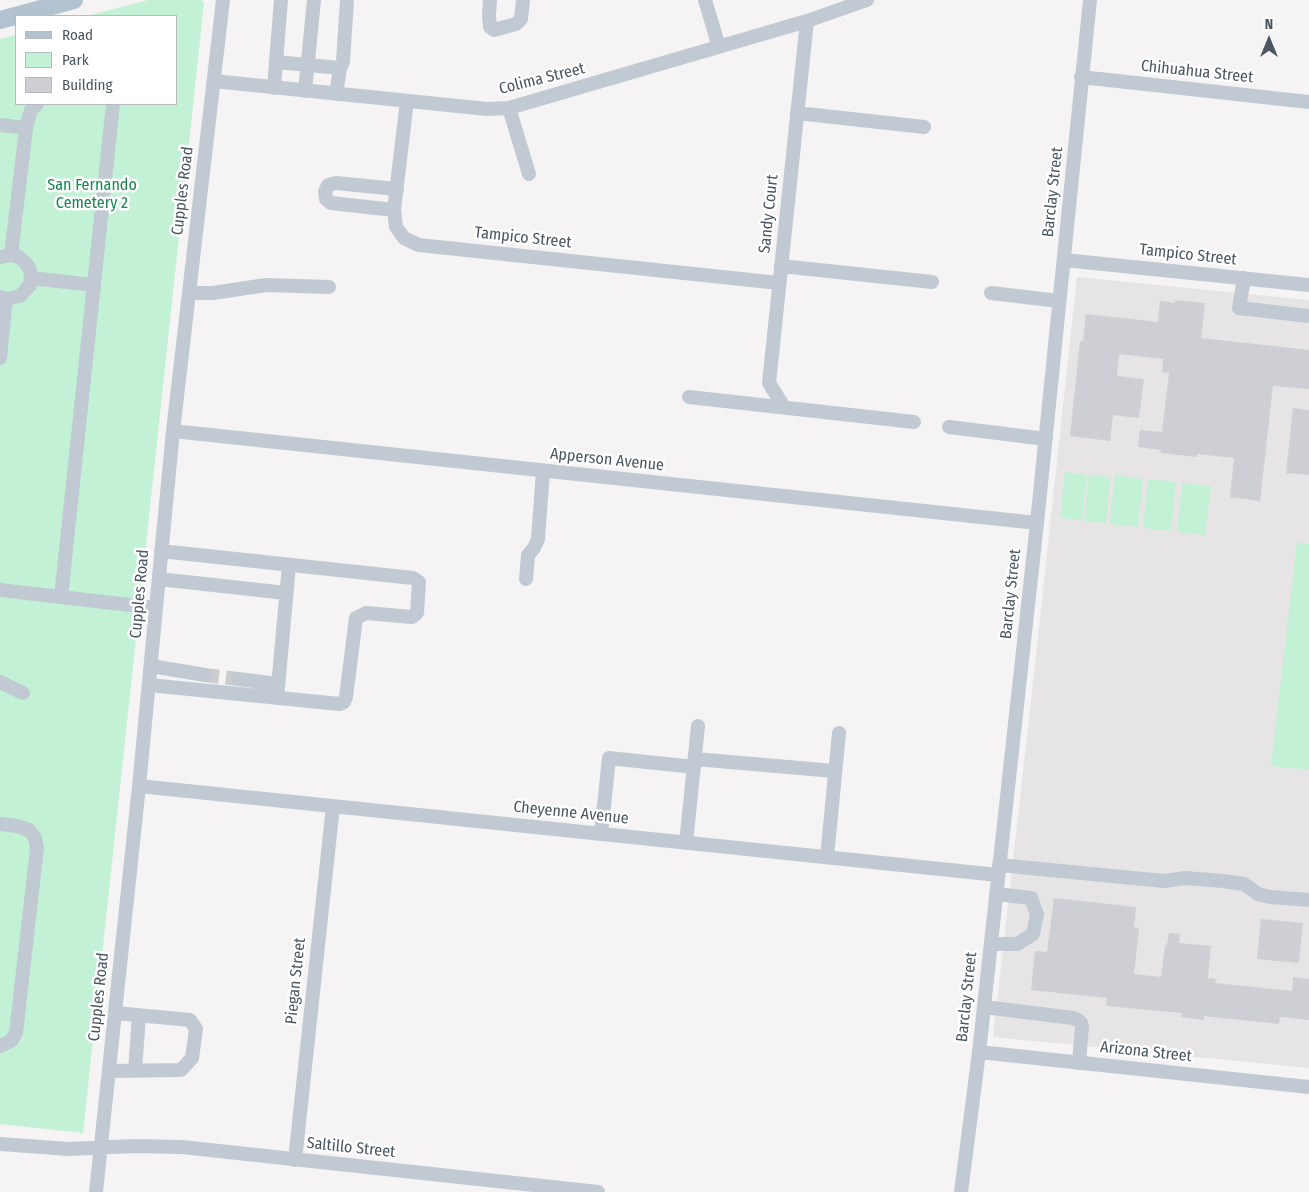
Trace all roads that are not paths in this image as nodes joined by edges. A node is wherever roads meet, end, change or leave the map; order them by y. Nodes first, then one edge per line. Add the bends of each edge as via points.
1 (74, 0) edge
2 (223, 0) edge
3 (281, 0) edge
4 (314, 0) edge
5 (347, 0) edge
6 (490, 0) edge
7 (523, 0) edge
8 (705, 0) edge
9 (868, 0) edge
10 (1090, 0) edge
11 (18, 15) edge
12 (15, 16) edge
13 (0, 20) edge
14 (806, 20) junction
15 (720, 47) junction
16 (276, 62) junction
17 (308, 65) junction
18 (340, 68) junction
19 (1082, 77) junction
20 (214, 81) junction
21 (274, 88) junction
22 (305, 91) junction
23 (336, 94) junction
24 (408, 101) junction
25 (1309, 102) edge
26 (36, 105) edge
27 (113, 105) edge
28 (509, 108) junction
29 (797, 113) junction
30 (0, 125) edge
31 (924, 127) dead end
32 (26, 128) junction
33 (529, 174) dead end
34 (397, 189) junction
35 (394, 210) junction
36 (6, 256) edge
37 (1064, 260) junction
38 (781, 266) junction
39 (31, 278) junction
40 (1244, 278) junction
41 (932, 282) dead end
42 (779, 283) junction
43 (94, 285) junction
44 (1309, 285) edge
45 (329, 287) dead end
46 (189, 293) junction
47 (991, 293) dead end
48 (3, 298) edge
49 (1060, 301) junction
50 (1309, 316) edge
51 (0, 358) edge
52 (689, 397) dead end
53 (784, 407) junction
54 (914, 422) dead end
55 (949, 427) dead end
56 (173, 431) junction
57 (1046, 439) junction
58 (543, 471) junction
59 (1037, 523) junction
60 (162, 551) junction
61 (289, 565) junction
62 (159, 579) junction
63 (526, 579) dead end
64 (0, 590) edge
65 (286, 593) junction
66 (61, 597) junction
67 (156, 608) junction
68 (151, 666) junction
69 (206, 676) tunnel mouth
70 (238, 679) tunnel mouth
71 (0, 682) edge
72 (149, 685) junction
73 (277, 691) junction
74 (23, 693) dead end
75 (698, 726) dead end
76 (838, 733) dead end
77 (695, 763) junction
78 (834, 772) junction
79 (140, 786) junction
80 (333, 806) junction
81 (0, 824) edge
82 (601, 834) junction
83 (686, 843) junction
84 (827, 857) junction
85 (999, 870) junction
86 (996, 894) junction
87 (1309, 900) edge
88 (991, 944) junction
89 (984, 1007) junction
90 (115, 1013) junction
91 (139, 1016) junction
92 (0, 1046) edge
93 (979, 1052) junction
94 (1079, 1063) junction
95 (109, 1071) junction
96 (134, 1071) junction
97 (1309, 1086) edge
98 (0, 1144) edge
99 (101, 1148) junction
100 (295, 1160) junction
101 (96, 1192) edge
102 (598, 1192) edge
103 (961, 1192) edge

1 - 11 main road
2 - 20 street, Cupples Road
3 - 16 street
4 - 17 street
5 - 18 street
6 - 7 street via 488,16 494,30 521,20
8 - 15 street
9 - 14 street, Colima Street
10 - 19 street, Barclay Street
12 - 13 main road
14 - 15 street, Colima Street
14 - 29 street, Sandy Court
15 - 28 street, Colima Street
16 - 17 street
16 - 21 street
17 - 18 street
17 - 22 street
18 - 23 street
19 - 25 street, Chihuahua Street
19 - 37 street, Barclay Street
20 - 21 street, Colima Street
20 - 46 street, Cupples Road
21 - 22 street, Colima Street
22 - 23 street, Colima Street
23 - 24 street, Colima Street
24 - 28 street, Colima Street via 487,109
24 - 34 street, Tampico Street
26 - 32 street
27 - 43 street
28 - 33 street
29 - 31 street
29 - 38 street, Sandy Court
30 - 32 street
32 - 36 street
34 - 35 street, Tampico Street
34 - 35 street via 336,183 328,186 325,192 331,203
35 - 42 street, Tampico Street via 398,230 404,238 419,245
36 - 39 street via 26,263
37 - 40 street, Tampico Street
37 - 49 street, Barclay Street
38 - 41 street
38 - 42 street, Sandy Court
39 - 43 street
39 - 48 street via 30,285 20,296
40 - 44 street, Tampico Street
40 - 50 street via 1239,308
42 - 53 street, Sandy Court via 769,383
43 - 66 street
45 - 46 street via 266,285
46 - 56 street, Cupples Road
47 - 49 street
48 - 51 street
49 - 57 street, Barclay Street
52 - 53 street
53 - 54 street
55 - 57 street
56 - 58 street, Apperson Avenue
56 - 60 street, Cupples Road
57 - 59 street, Barclay Street
58 - 59 street, Apperson Avenue
58 - 63 street via 538,539 528,555
59 - 85 street, Barclay Street
60 - 61 street
60 - 62 street, Cupples Road
61 - 65 street
61 - 73 street via 413,578 419,582 417,612 412,617 366,613 356,618 344,702 340,704
62 - 65 street
62 - 67 street, Cupples Road
64 - 66 street
65 - 73 street
66 - 67 street
67 - 68 street, Cupples Road
68 - 69 street
68 - 72 street, Cupples Road
70 - 73 street
71 - 74 street
72 - 73 street
72 - 79 street, Cupples Road
75 - 77 street
76 - 78 street
77 - 78 street
77 - 82 street via 609,758
77 - 83 street
78 - 84 street
79 - 80 street, Cheyenne Avenue
79 - 90 street, Cupples Road
80 - 82 street, Cheyenne Avenue
80 - 100 street, Piegan Street
81 - 92 street via 29,830 37,848 16,1033 11,1041
82 - 83 street, Cheyenne Avenue
83 - 84 street, Cheyenne Avenue
84 - 85 street, Cheyenne Avenue
85 - 86 street, Barclay Street
85 - 87 street, Cheyenne Avenue via 1164,882 1184,878 1223,881 1244,884 1258,894 1270,897
86 - 88 street, Barclay Street
86 - 88 street via 1030,898 1037,914 1033,934 1017,944
88 - 89 street, Barclay Street
89 - 93 street, Barclay Street
89 - 94 street via 1078,1020 1082,1027
90 - 91 street
90 - 95 street, Cupples Road
91 - 96 street
91 - 96 street via 190,1020 196,1030 192,1058 181,1070
93 - 94 street, Arizona Street
93 - 103 street, Barclay Street
94 - 97 street, Arizona Street
95 - 96 street
95 - 99 street, Cupples Road
98 - 99 street, Saltillo Street
99 - 100 street, Saltillo Street via 182,1147
99 - 101 street, Cupples Road
100 - 102 street, Saltillo Street

